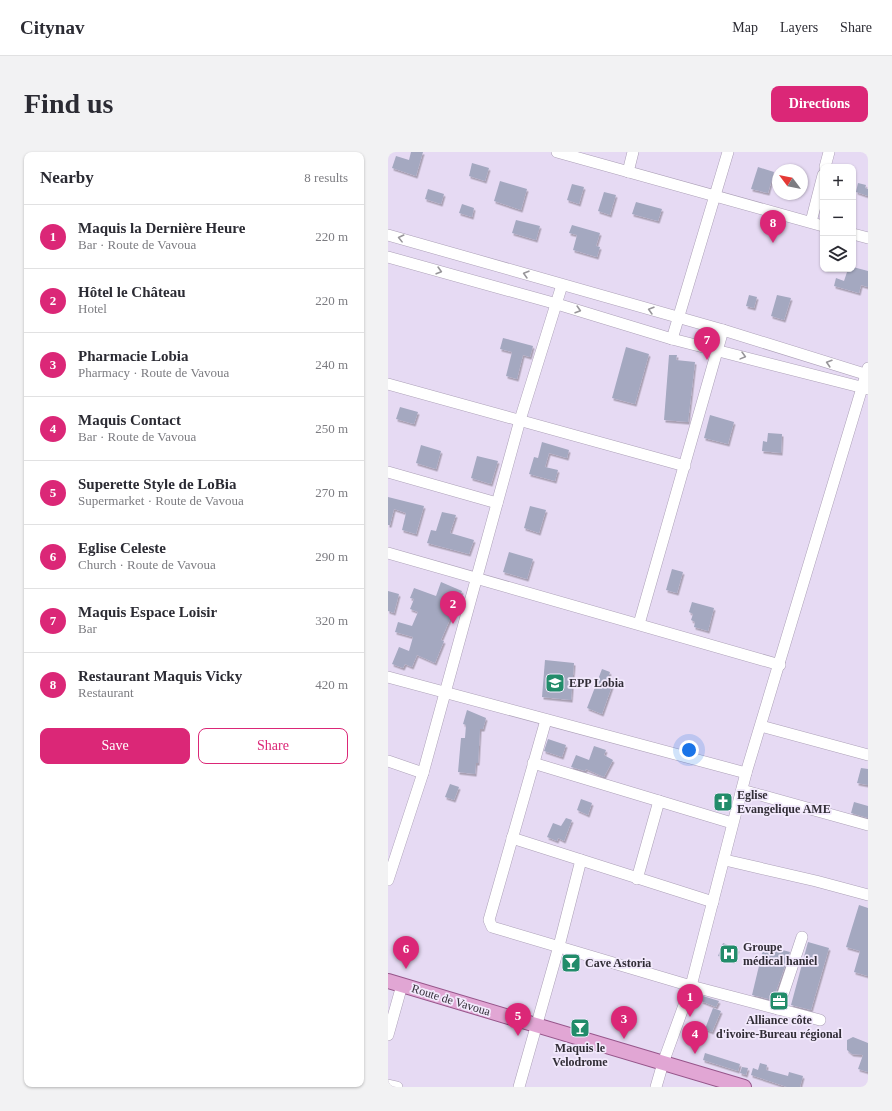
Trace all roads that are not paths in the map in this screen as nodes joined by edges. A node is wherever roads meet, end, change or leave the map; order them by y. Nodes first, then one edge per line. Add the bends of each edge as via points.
1 (557, 152) edge
2 (633, 152) edge
3 (728, 152) edge
4 (829, 152) edge
5 (826, 164) edge
6 (628, 172) junction
7 (820, 187) edge
8 (715, 196) junction
9 (811, 222) junction
10 (820, 225) edge
11 (388, 235) edge
12 (856, 235) edge
13 (868, 238) edge
14 (388, 257) edge
15 (562, 285) junction
16 (557, 304) junction
17 (678, 318) junction
18 (723, 330) junction
19 (672, 339) junction
20 (718, 350) junction
21 (867, 373) edge
22 (388, 384) edge
23 (865, 389) edge
24 (520, 420) junction
25 (685, 466) junction
26 (388, 472) edge
27 (497, 503) junction
28 (388, 553) edge
29 (478, 579) junction
30 (639, 624) junction
31 (780, 665) junction
32 (388, 676) edge
33 (446, 692) junction
34 (546, 720) junction
35 (761, 726) junction
36 (868, 755) edge
37 (388, 761) edge
38 (533, 763) junction
39 (423, 773) junction
40 (746, 773) junction
41 (742, 790) junction
42 (659, 802) junction
43 (732, 823) junction
44 (868, 825) edge
45 (512, 838) junction
46 (581, 860) junction
47 (725, 860) junction
48 (637, 879) junction
49 (388, 880) edge
50 (868, 895) edge
51 (713, 902) junction
52 (802, 937) dead end
53 (559, 946) junction
54 (388, 981) edge
55 (402, 985) junction
56 (691, 986) junction
57 (778, 1009) junction
58 (820, 1020) dead end
59 (537, 1026) junction
60 (388, 1035) edge
61 (662, 1063) junction
62 (388, 1084) edge
63 (397, 1087) edge
64 (518, 1087) edge
65 (656, 1087) edge
66 (744, 1087) edge

1 - 6 street
2 - 6 street
3 - 8 street
4 - 5 street
6 - 8 street
7 - 9 street
8 - 9 street
8 - 17 street
9 - 10 street
15 -> 11 street
12 - 13 street
14 -> 16 street
15 - 16 street
17 -> 15 street
16 -> 19 street
16 - 24 street
17 - 18 street
17 - 19 street
18 - 20 street
21 -> 18 street
19 - 20 street
20 -> 23 street
20 - 25 street
21 - 23 street
22 - 24 street
23 - 31 street
24 - 25 street
24 - 27 street
25 - 30 street
26 - 27 street
27 - 29 street
28 - 29 street
29 - 30 street
29 - 33 street
30 - 31 street
31 - 35 street
32 - 33 street
33 - 34 street
33 - 39 street
34 - 38 street
34 - 40 street
35 - 36 street
35 - 40 street
37 - 39 street
38 - 42 street
38 - 45 street
39 - 49 street
40 - 41 street
41 - 43 street
41 - 44 street
42 - 43 street
42 - 48 street
43 - 47 street
45 - 46 street
45 - 53 street via 489,920 492,927
46 - 48 street
46 - 53 street
47 - 50 street
47 - 51 street
48 - 51 street
51 - 56 street
52 - 57 street
53 - 56 street
53 - 59 street
54 - 55 main road, Route de Vavoua
55 - 59 main road, Route de Vavoua
55 - 60 street
56 - 57 street
56 - 61 street
57 - 58 street
59 - 61 main road, Route de Vavoua
59 - 64 street
61 - 65 street
61 - 66 main road, Route de Vavoua
62 - 63 street

